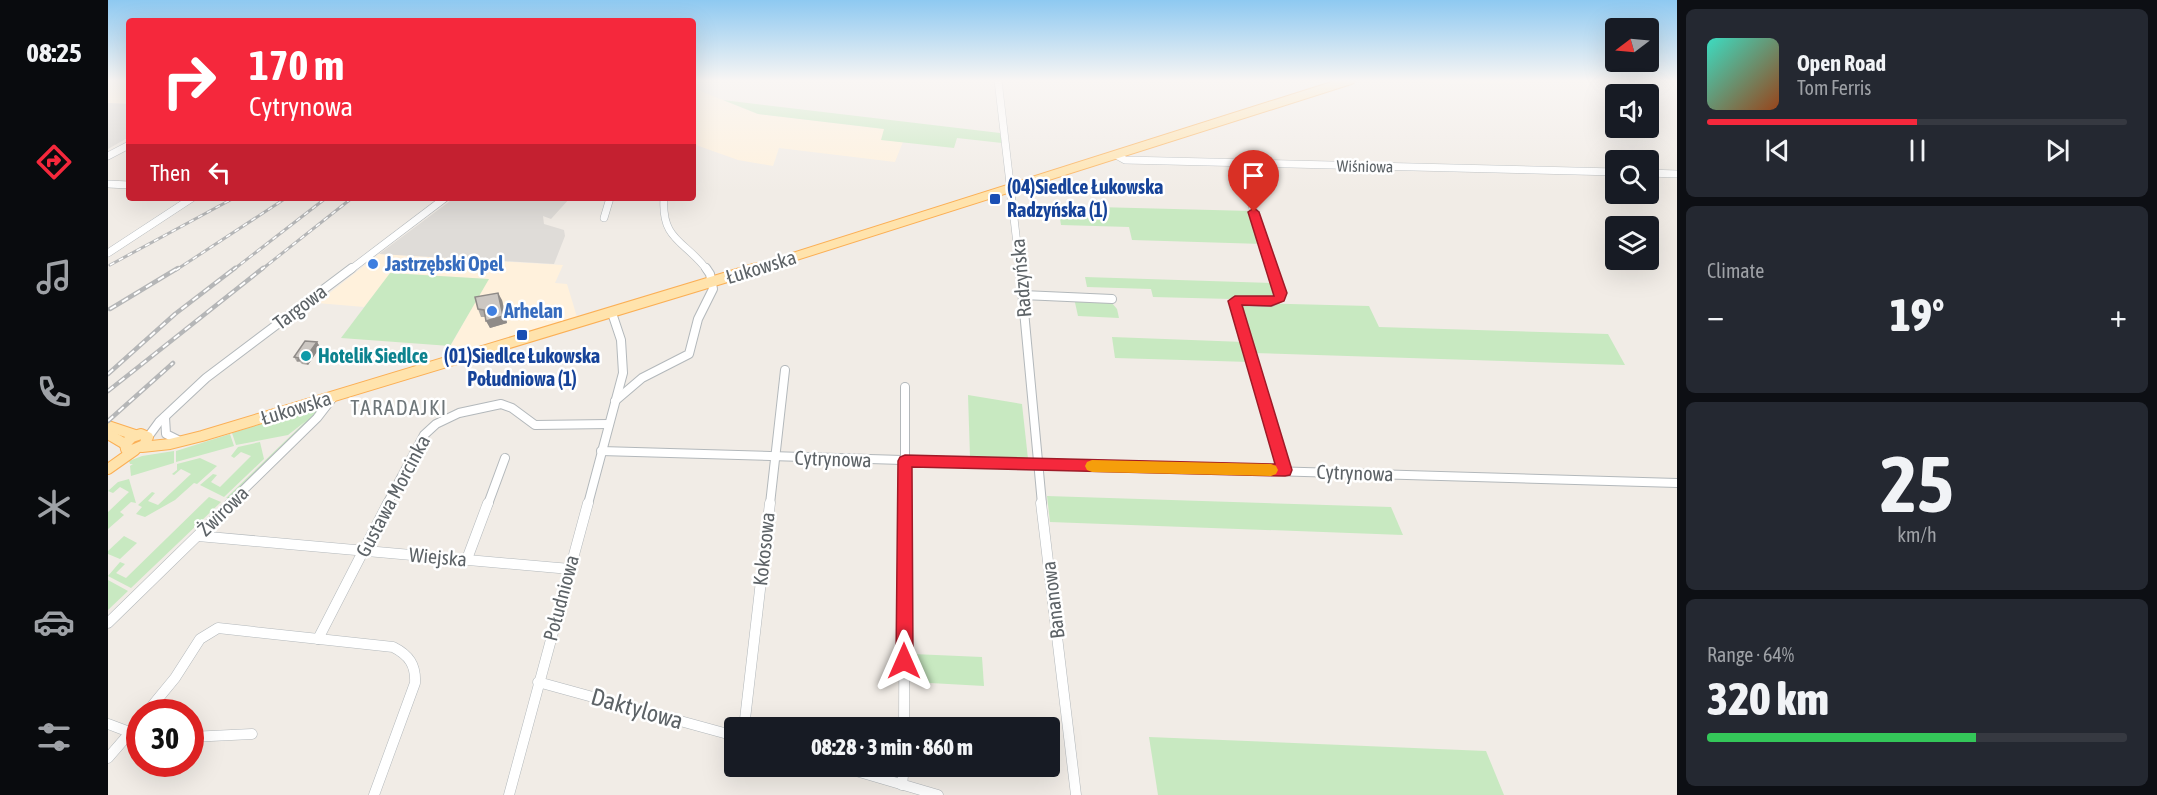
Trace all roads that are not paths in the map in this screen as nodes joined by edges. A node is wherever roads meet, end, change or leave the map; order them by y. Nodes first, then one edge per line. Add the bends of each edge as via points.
1 (1002, 117) edge
2 (1235, 117) edge
3 (126, 147) edge
4 (1116, 155) junction
5 (108, 156) edge
6 (1238, 162) junction
7 (1605, 172) edge
8 (1659, 173) edge
9 (1677, 174) edge
10 (108, 184) edge
11 (126, 186) edge
12 (1010, 188) junction
13 (187, 201) edge
14 (441, 201) edge
15 (609, 201) edge
16 (663, 201) edge
17 (604, 218) dead end
18 (108, 253) edge
19 (713, 282) junction
20 (1023, 295) junction
21 (1112, 298) dead end
22 (612, 313) junction
23 (785, 370) dead end
24 (905, 387) dead end
25 (334, 396) junction
26 (615, 402) junction
27 (1031, 405) joint
28 (162, 419) junction
29 (609, 424) junction
30 (108, 426) edge
31 (108, 435) edge
32 (181, 441) junction
33 (137, 442) junction
34 (601, 451) junction
35 (774, 457) junction
36 (505, 458) dead end
37 (905, 461) junction
38 (1037, 465) junction
39 (108, 467) edge
40 (1285, 470) junction
41 (1677, 483) edge
42 (198, 536) junction
43 (364, 550) junction
44 (467, 559) junction
45 (570, 569) junction
46 (108, 623) edge
47 (318, 639) junction
48 (538, 682) junction
49 (158, 699) edge
50 (745, 717) edge
51 (904, 717) edge
52 (108, 724) edge
53 (126, 731) edge
54 (724, 733) edge
55 (252, 734) dead end
56 (204, 736) edge
57 (126, 742) edge
58 (108, 758) edge
59 (878, 777) edge
60 (903, 777) edge
61 (902, 784) junction
62 (374, 795) edge
63 (509, 795) edge
64 (938, 795) edge
65 (1077, 795) edge

1 - 12 street, Radzyńska
2 - 4 main road, Łukowska
3 - 5 street
4 - 6 street, Wiśniowa via 1125,160
4 - 12 main road, Łukowska
6 - 7 street, Wiśniowa
6 - 40 street via 1281,293 1280,298 1271,302 1235,301
8 - 9 street
10 - 11 street
12 - 19 main road, Łukowska
12 - 20 street, Radzyńska
13 - 18 street
14 - 28 street, Targowa via 207,378
15 - 17 street
16 - 19 street via 664,224
19 - 22 main road, Łukowska
19 - 26 street via 689,354 642,378
20 - 21 street
20 - 27 street, Radzyńska
22 - 25 main road, Łukowska
22 - 26 street, Południowa via 623,351 623,373
23 - 35 street, Kokosowa
24 - 37 street
25 - 32 main road, Łukowska
25 - 42 street, Żwirowa via 317,418
26 - 29 street, Południowa
27 - 38 street, Bananowa
28 - 32 street via 165,435
28 - 33 street, Targowa
29 - 34 street, Południowa
29 - 43 street, Gustawa Morcinka via 535,425 503,404 439,420 418,442
30 - 33 main road, Łukowska
31 - 33 main road
32 - 33 main road, Łukowska
33 - 39 main road
34 - 35 street, Cytrynowa
34 - 45 street, Południowa
35 - 37 street, Cytrynowa
35 - 50 street, Kokosowa
36 - 44 street
37 - 38 street, Cytrynowa
37 - 51 street
38 - 40 street, Cytrynowa
38 - 65 street, Bananowa
40 - 41 street, Cytrynowa
42 - 43 street, Wiejska
42 - 46 street, Żwirowa
43 - 44 street, Wiejska
43 - 47 street, Gustawa Morcinka
44 - 45 street, Wiejska
45 - 48 street, Południowa
47 - 49 street via 224,628 211,631 200,639
47 - 62 street via 393,647 404,651 415,666 414,691
48 - 54 street, Daktylowa
48 - 63 street, Południowa
52 - 53 street
55 - 56 street
57 - 58 street
59 - 61 street
60 - 61 street
61 - 64 street

